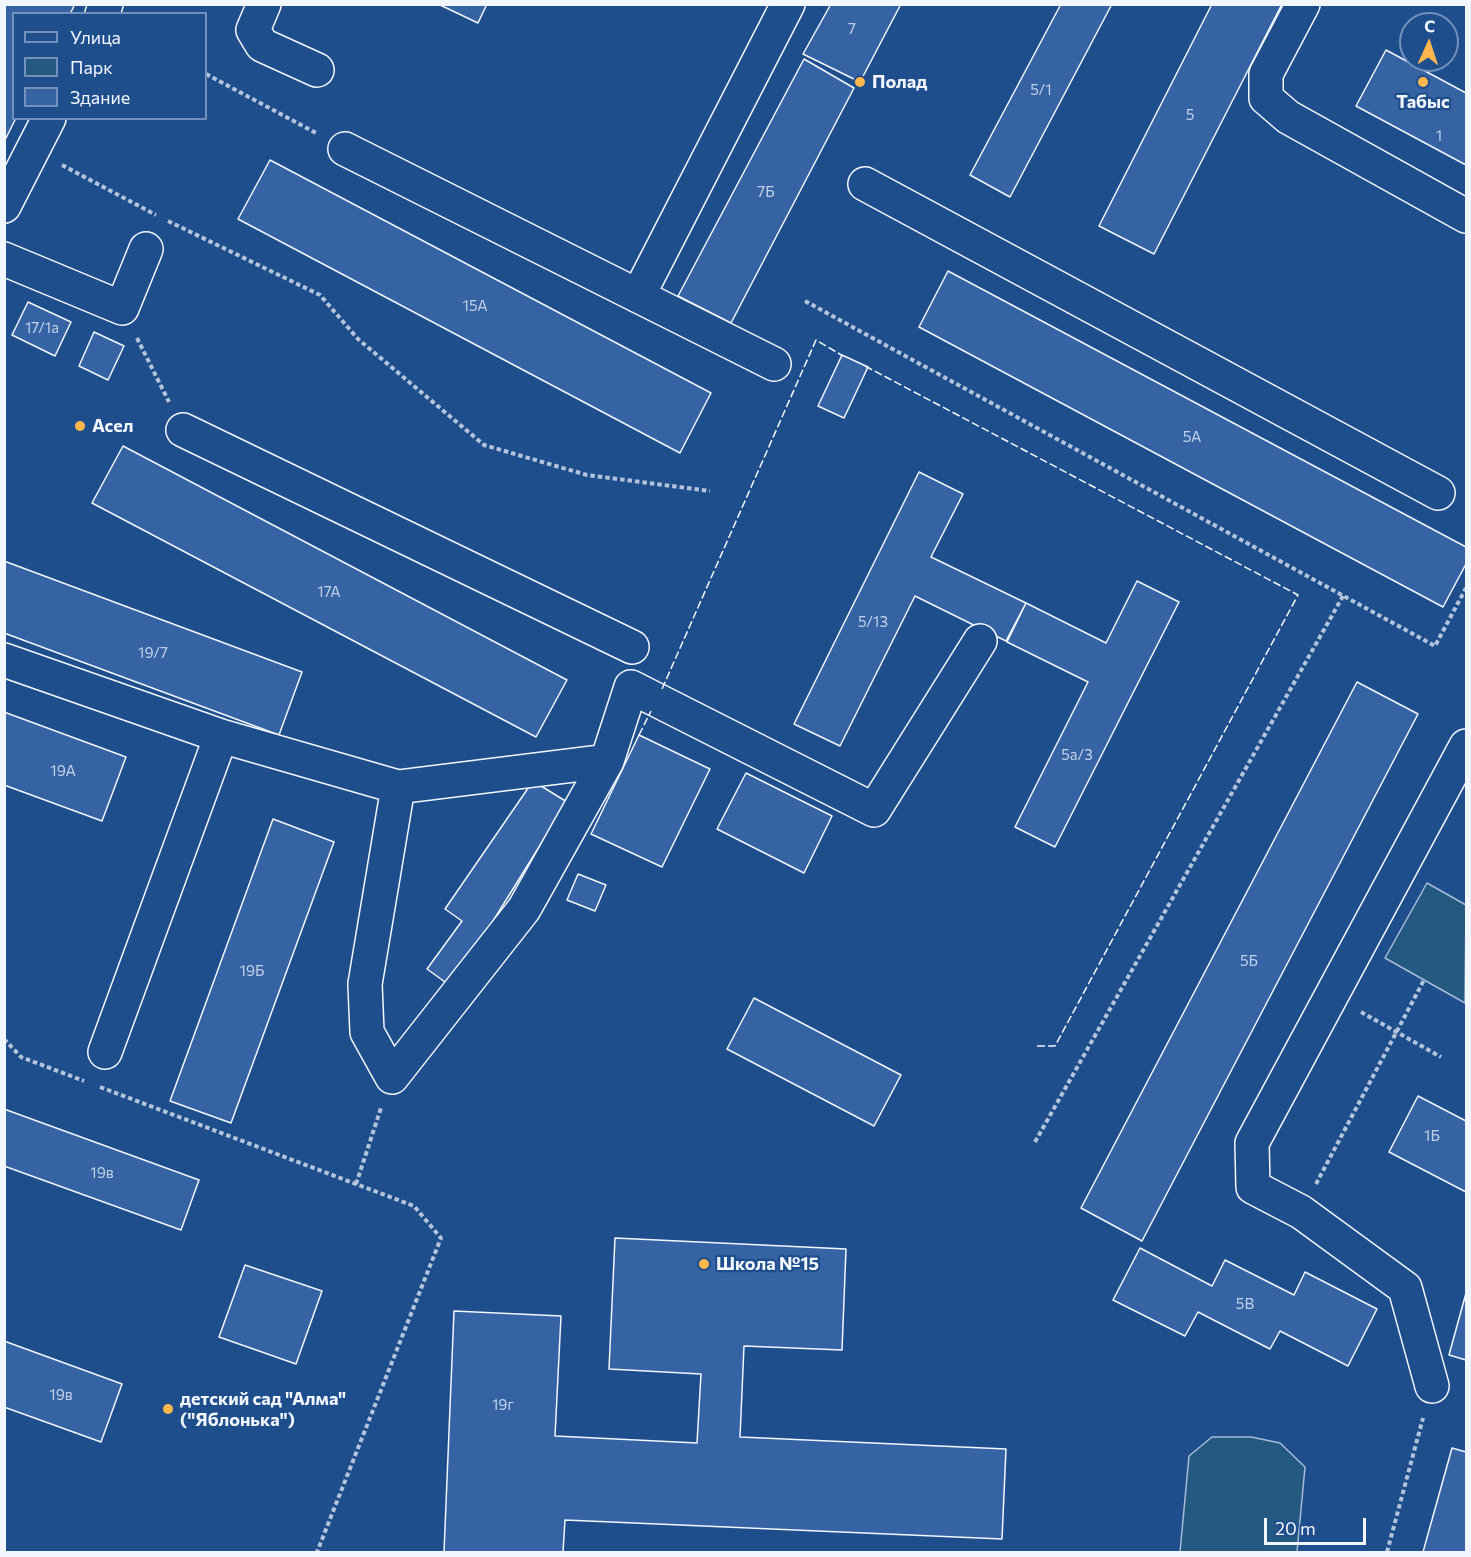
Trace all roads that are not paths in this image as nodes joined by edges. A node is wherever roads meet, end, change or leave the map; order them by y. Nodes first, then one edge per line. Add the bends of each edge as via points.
1 (264, 4) edge
2 (788, 4) edge
3 (1303, 4) edge
4 (317, 70) dead end
5 (48, 120) edge
6 (345, 149) road end
7 (865, 184) dead end
8 (4, 206) edge
9 (1467, 216) edge
10 (147, 249) dead end
11 (4, 259) edge
12 (638, 296) junction
13 (774, 364) dead end
14 (183, 430) road end
15 (1438, 493) dead end
16 (980, 641) dead end
17 (632, 647) dead end
18 (4, 660) edge
19 (221, 736) junction
20 (1467, 746) edge
21 (607, 761) junction
22 (398, 787) junction
23 (105, 1052) dead end
24 (1432, 1386) road end

1 - 4 lane via 253,30 262,45
2 - 12 lane
3 - 9 lane via 1266,74 1266,98 1288,117
5 - 8 lane
6 - 12 lane
7 - 15 lane
10 - 11 lane via 122,308
12 - 13 lane
14 - 17 lane
16 - 21 lane via 874,810 631,687
18 - 19 lane
19 - 22 lane
19 - 23 lane
20 - 24 lane via 1252,1143 1253,1187 1300,1212 1405,1288
21 - 22 lane
21 - 22 lane via 524,909 392,1077 367,1032 365,984

